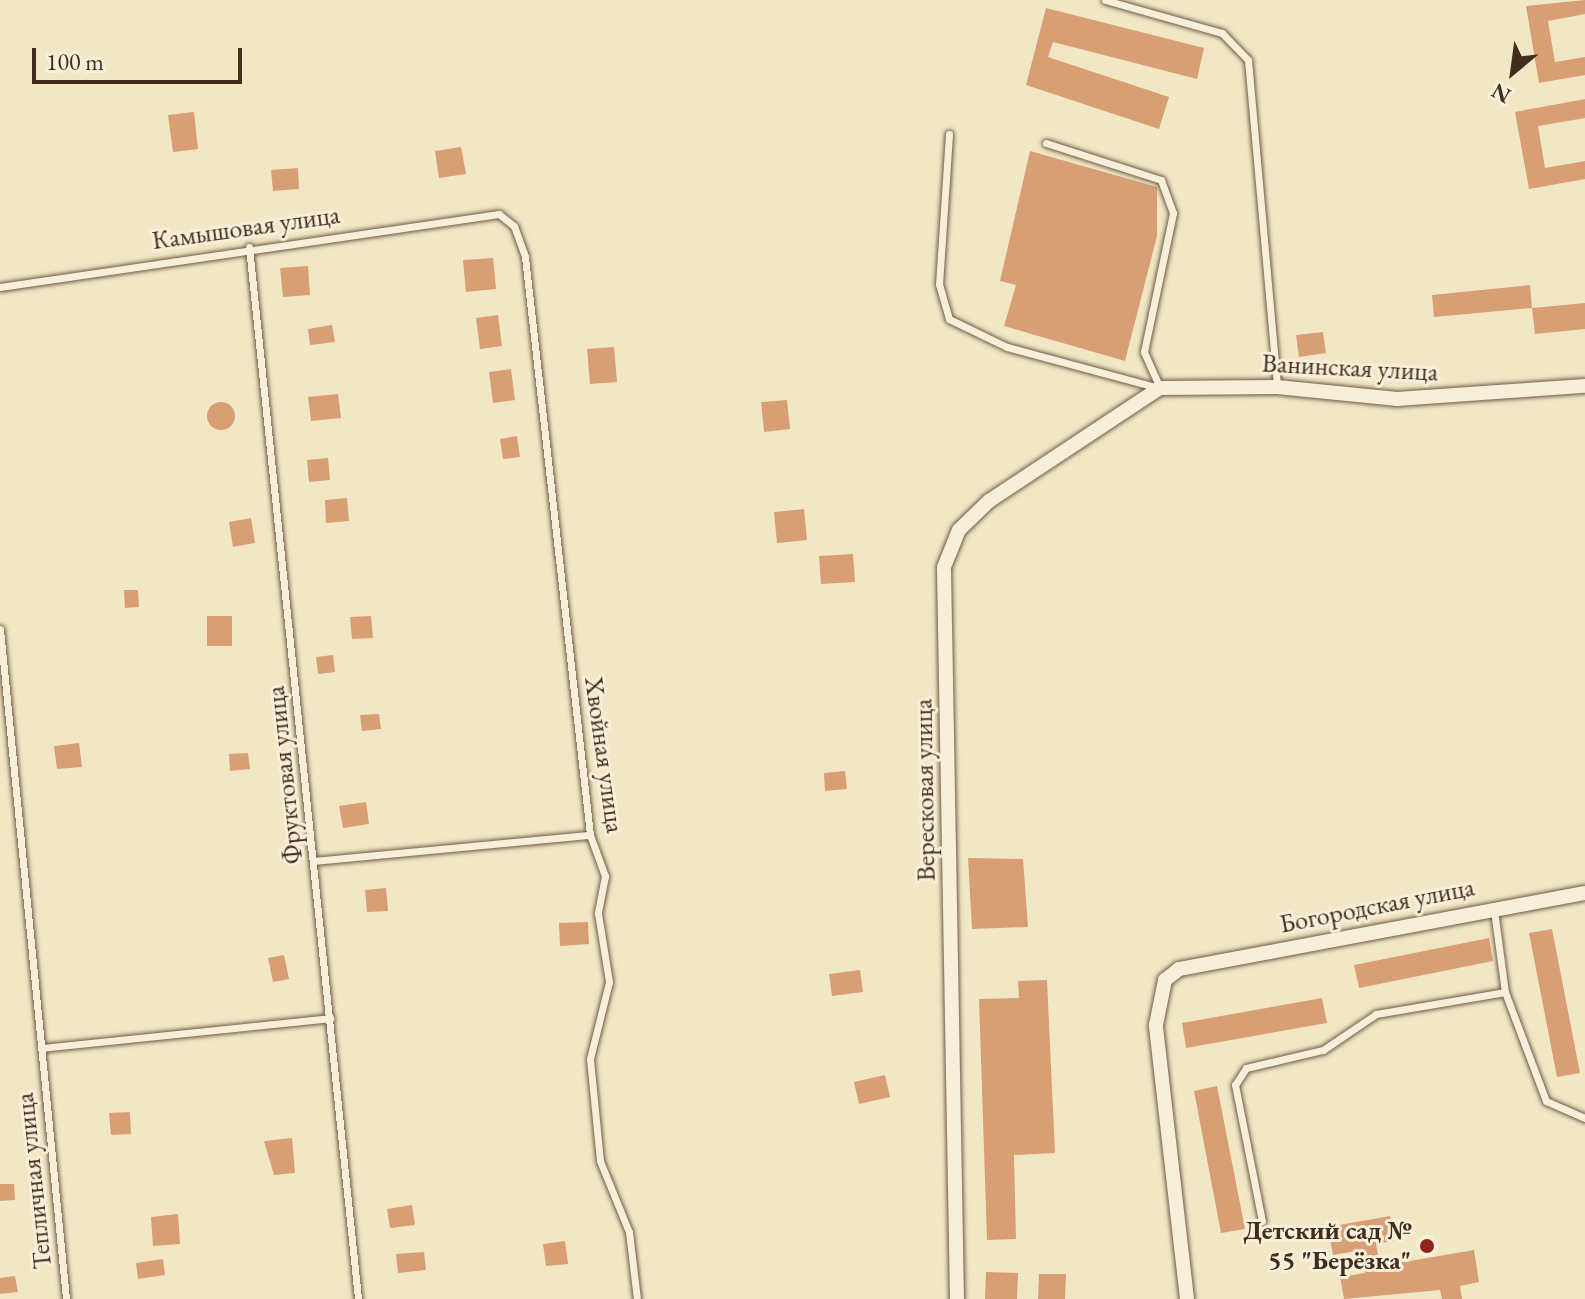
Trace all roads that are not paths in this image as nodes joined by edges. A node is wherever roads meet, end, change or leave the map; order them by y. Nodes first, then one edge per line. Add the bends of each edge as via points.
1 (1105, 0) edge
2 (949, 134) dead end
3 (1046, 143) dead end
4 (499, 214) joint
5 (249, 247) junction
6 (0, 287) edge
7 (1585, 386) edge
8 (1277, 387) junction
9 (1160, 388) junction
10 (0, 629) edge
11 (590, 835) junction
12 (314, 861) junction
13 (1585, 893) edge
14 (1494, 908) junction
15 (1505, 992) junction
16 (330, 1018) junction
17 (41, 1048) junction
18 (1585, 1118) edge
19 (1262, 1221) dead end
20 (66, 1299) edge
21 (358, 1299) edge
22 (637, 1299) edge
23 (957, 1299) edge
24 (1187, 1299) edge

1 - 8 lane via 1222,33 1248,60
2 - 9 lane via 939,284 949,319 1007,347
3 - 9 lane via 1161,180 1173,213 1144,352
4 - 5 lane, Камышовая улица
4 - 11 lane, Хвойная улица via 514,226 525,257
5 - 6 lane, Камышовая улица
5 - 12 lane, Фруктовая улица
7 - 8 street, Ванинская улица via 1397,399
8 - 9 street, Ванинская улица
9 - 23 street, Вересковая улица via 989,501 959,530 944,567
10 - 17 lane, Тепличная улица
11 - 12 lane
11 - 22 lane, Хвойная улица via 605,876 598,913 610,958 590,1073 603,1182 629,1232
12 - 16 lane, Фруктовая улица
13 - 14 street, Богородская улица
14 - 15 lane
14 - 24 street, Богородская улица via 1179,969 1165,980 1156,1025
15 - 18 lane via 1546,1101
15 - 19 lane via 1376,1014 1323,1050 1246,1068 1235,1085
16 - 17 lane
16 - 21 lane, Фруктовая улица
17 - 20 lane, Тепличная улица

